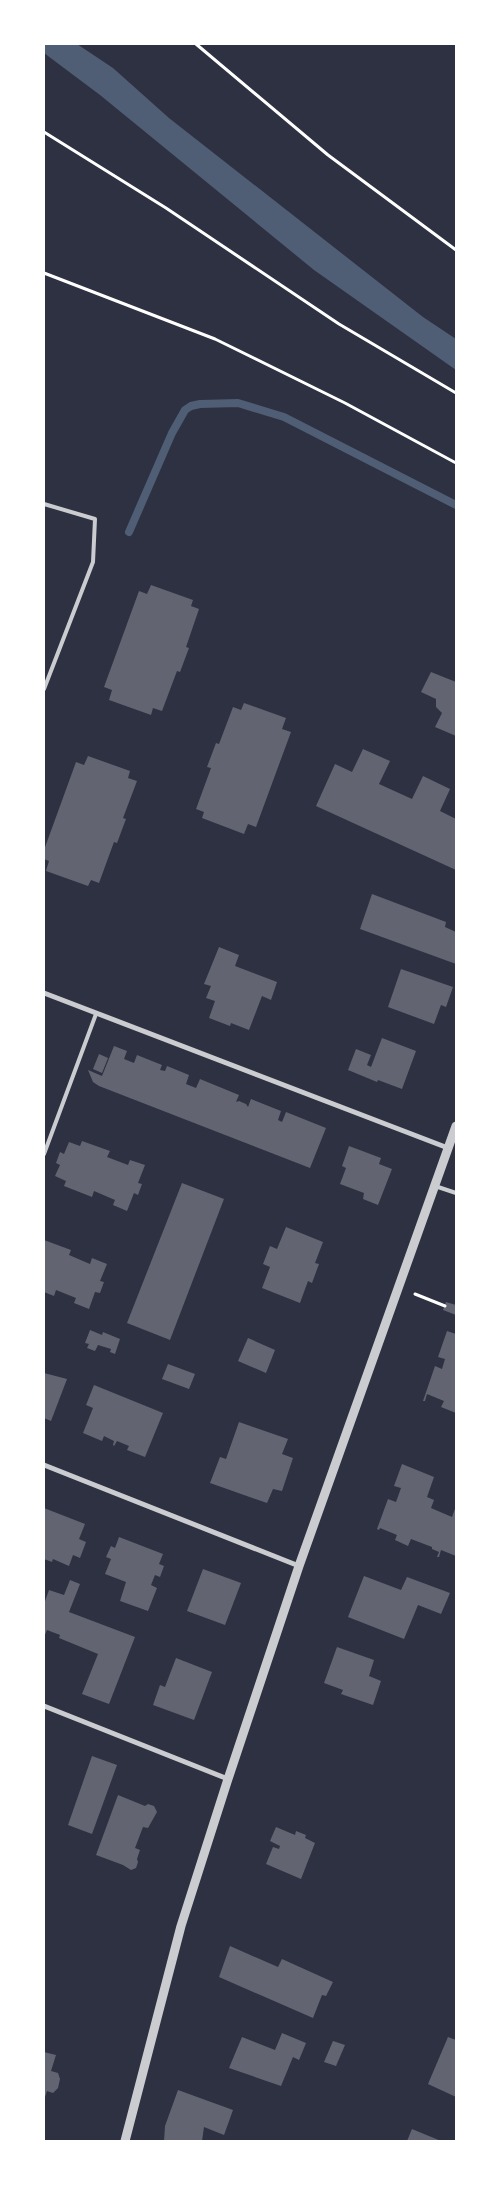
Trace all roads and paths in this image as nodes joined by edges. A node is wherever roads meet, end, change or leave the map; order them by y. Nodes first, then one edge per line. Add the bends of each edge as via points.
1 (196, 44) edge
2 (44, 132) edge
3 (456, 250) edge
4 (44, 273) edge
5 (456, 393) edge
6 (456, 464) edge
7 (44, 504) edge
8 (44, 689) edge
9 (44, 993) edge
10 (96, 1014) junction
11 (456, 1126) edge
12 (448, 1148) junction
13 (44, 1154) edge
14 (435, 1186) junction
15 (456, 1193) edge
16 (412, 1292) dead end
17 (445, 1306) dead end
18 (44, 1465) edge
19 (299, 1566) junction
20 (44, 1706) edge
21 (228, 1779) junction
22 (125, 2141) edge

1 - 3 path via 328,155
2 - 5 path via 166,208 339,324
4 - 6 path via 215,339 345,403
7 - 8 lane via 95,519 92,562
9 - 10 street
10 - 12 street
10 - 13 lane
11 - 12 street
12 - 14 street
14 - 15 lane
14 - 19 street
16 - 17 path
18 - 19 street
19 - 21 street
20 - 21 street
21 - 22 street via 181,1926

